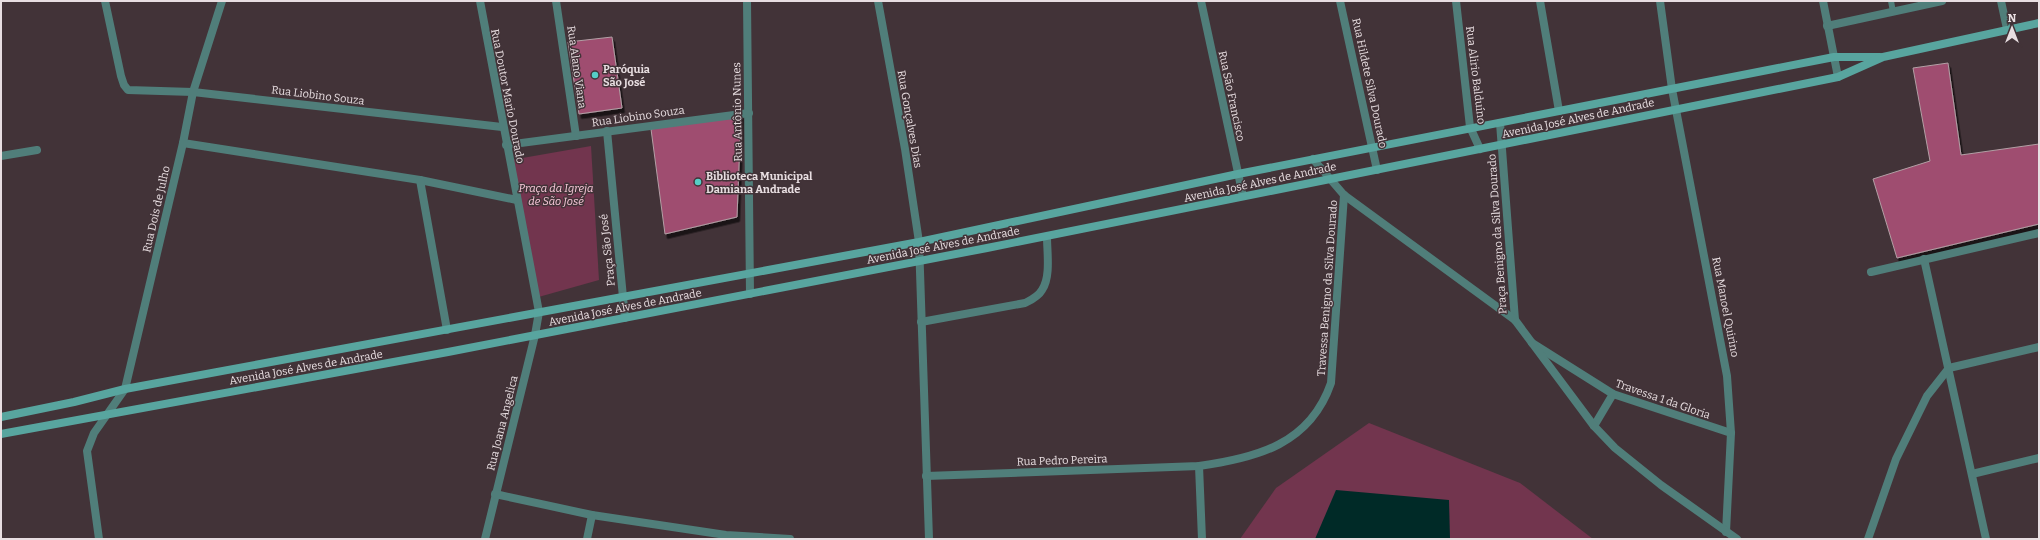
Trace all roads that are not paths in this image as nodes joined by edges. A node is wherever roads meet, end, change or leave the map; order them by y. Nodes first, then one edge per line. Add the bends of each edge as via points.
1 (105, 1) edge
2 (222, 1) edge
3 (480, 1) edge
4 (556, 1) edge
5 (746, 1) edge
6 (878, 1) edge
7 (1201, 1) edge
8 (1340, 1) edge
9 (1456, 1) edge
10 (1540, 1) edge
11 (1660, 1) edge
12 (1823, 1) edge
13 (1891, 1) edge
14 (1942, 1) edge
15 (2001, 1) edge
16 (1893, 12) junction
17 (2039, 23) edge
18 (1827, 26) junction
19 (2007, 30) junction
20 (1834, 56) junction
21 (1883, 57) junction
22 (1838, 77) junction
23 (1672, 89) junction
24 (193, 92) junction
25 (1676, 109) junction
26 (1559, 111) junction
27 (749, 113) junction
28 (1500, 123) junction
29 (502, 127) junction
30 (1470, 127) junction
31 (606, 131) junction
32 (576, 136) junction
33 (183, 143) junction
34 (506, 145) junction
35 (1502, 146) junction
36 (1372, 147) junction
37 (1480, 149) junction
38 (38, 150) dead end
39 (1, 156) edge
40 (1313, 159) junction
41 (1377, 170) junction
42 (1238, 174) junction
43 (420, 180) junction
44 (1329, 180) junction
45 (1344, 195) junction
46 (1243, 196) junction
47 (517, 200) junction
48 (2039, 233) edge
49 (1047, 237) junction
50 (919, 242) junction
51 (1924, 259) junction
52 (920, 261) junction
53 (750, 272) junction
54 (1871, 272) dead end
55 (750, 294) junction
56 (622, 296) junction
57 (539, 312) junction
58 (625, 318) junction
59 (1515, 320) junction
60 (921, 322) junction
61 (447, 330) junction
62 (535, 335) junction
63 (1530, 342) junction
64 (2039, 347) edge
65 (1949, 368) junction
66 (1332, 383) joint
67 (125, 389) junction
68 (1613, 394) junction
69 (1, 417) edge
70 (104, 417) junction
71 (1594, 426) junction
72 (1731, 433) junction
73 (1, 434) edge
74 (2039, 458) edge
75 (1199, 466) junction
76 (1972, 474) junction
77 (926, 476) junction
78 (495, 494) junction
79 (592, 515) junction
80 (1726, 532) junction
81 (726, 537) edge
82 (98, 539) edge
83 (485, 539) edge
84 (587, 539) edge
85 (790, 539) edge
86 (929, 539) edge
87 (1202, 539) edge
88 (1737, 539) edge
89 (1868, 539) edge
90 (1986, 539) edge

1 - 24 street, Rua Liobino Souza via 124,85 131,91
2 - 24 street, Rua Dois de Julho
3 - 29 street, Rua Doutor Mario Dourado
4 - 32 street, Rua Alano Viana
5 - 27 street, Rua Antônio Nunes
6 - 50 street, Rua Gonçalves Dias
7 - 42 street, Rua São Francisco
8 - 36 street, Rua Hildete Silva Dourado
9 - 30 street, Rua Alirio Balduíno
10 - 26 street
11 - 23 street, Rua Manoel Quirino
12 - 18 street
13 - 16 lane
14 - 16 street
15 - 19 street
16 - 18 street
17 - 19 main road, Avenida José Alves de Andrade
18 - 20 street
19 - 21 main road, Avenida José Alves de Andrade
20 - 21 main road, Avenida José Alves de Andrade
20 - 22 street
20 - 23 main road, Avenida José Alves de Andrade
21 - 22 main road, Avenida José Alves de Andrade
22 - 25 main road, Avenida José Alves de Andrade
23 - 25 street, Rua Manoel Quirino
23 - 26 main road, Avenida José Alves de Andrade
24 - 29 street, Rua Liobino Souza
24 - 33 street, Rua Dois de Julho
25 - 35 main road, Avenida José Alves de Andrade
25 - 72 street, Rua Manoel Quirino via 1727,376
26 - 28 main road, Avenida José Alves de Andrade
27 - 31 street, Rua Liobino Souza
27 - 53 street, Rua Antônio Nunes
28 - 30 main road, Avenida José Alves de Andrade
28 - 35 street, Praça Benigno da Silva Dourado
29 - 34 street, Rua Doutor Mario Dourado
30 - 36 main road, Avenida José Alves de Andrade
30 - 37 street, Rua Alirio Balduíno
31 - 32 street, Rua Liobino Souza
31 - 56 street, Praça São José
32 - 34 street, Rua Liobino Souza
33 - 43 street
33 - 67 street, Rua Dois de Julho
34 - 47 street, Rua Doutor Mario Dourado
35 - 37 main road, Avenida José Alves de Andrade
35 - 59 street, Praça Benigno da Silva Dourado
36 - 40 main road, Avenida José Alves de Andrade
36 - 41 street, Rua Hildete Silva Dourado
37 - 41 main road, Avenida José Alves de Andrade
38 - 39 street
40 - 42 main road, Avenida José Alves de Andrade
40 - 44 street
41 - 44 main road, Avenida José Alves de Andrade
42 - 46 street, Rua São Francisco
42 - 50 main road, Avenida José Alves de Andrade
43 - 47 street
43 - 61 street
44 - 45 street
44 - 46 main road, Avenida José Alves de Andrade
45 - 59 street
45 - 66 street, Travessa Benigno da Silva Dourado
46 - 49 main road, Avenida José Alves de Andrade
47 - 57 street, Rua Doutor Mario Dourado
48 - 51 street
49 - 52 main road, Avenida José Alves de Andrade
49 - 60 street via 1046,278 1043,290 1035,298 1025,303
50 - 52 street
50 - 53 main road, Avenida José Alves de Andrade
51 - 54 street
51 - 65 street
52 - 55 main road, Avenida José Alves de Andrade
52 - 60 street
53 - 55 street, Rua Antônio Nunes
53 - 56 main road, Avenida José Alves de Andrade
55 - 58 main road, Avenida José Alves de Andrade
56 - 57 main road, Avenida José Alves de Andrade
56 - 58 street, Praça São José
57 - 61 main road, Avenida José Alves de Andrade
57 - 62 street, Rua Joana Angelica
58 - 62 main road, Avenida José Alves de Andrade
59 - 63 street
60 - 77 street
61 - 67 main road, Avenida José Alves de Andrade
62 - 70 main road, Avenida José Alves de Andrade
62 - 78 street, Rua Joana Angelica
63 - 68 street, Travessa 1 da Gloria
63 - 71 street
64 - 65 street
65 - 76 street
65 - 89 street via 1927,396 1896,458
66 - 75 street, Rua Pedro Pereira via 1322,404 1305,425 1287,440 1262,453 1234,461
67 - 69 main road, Avenida José Alves de Andrade
67 - 70 street, Rua Dois de Julho
68 - 71 street
68 - 72 street, Travessa 1 da Gloria
70 - 73 main road, Avenida José Alves de Andrade
70 - 82 street, Rua Dois de Julho via 87,450
71 - 80 street via 1615,448
72 - 80 street, Rua Manoel Quirino
74 - 76 street
75 - 77 street, Rua Pedro Pereira
75 - 87 street
76 - 90 street
77 - 86 street
78 - 79 street
78 - 83 street, Rua Joana Angelica
79 - 81 street
79 - 84 street
80 - 88 street
81 - 85 street

